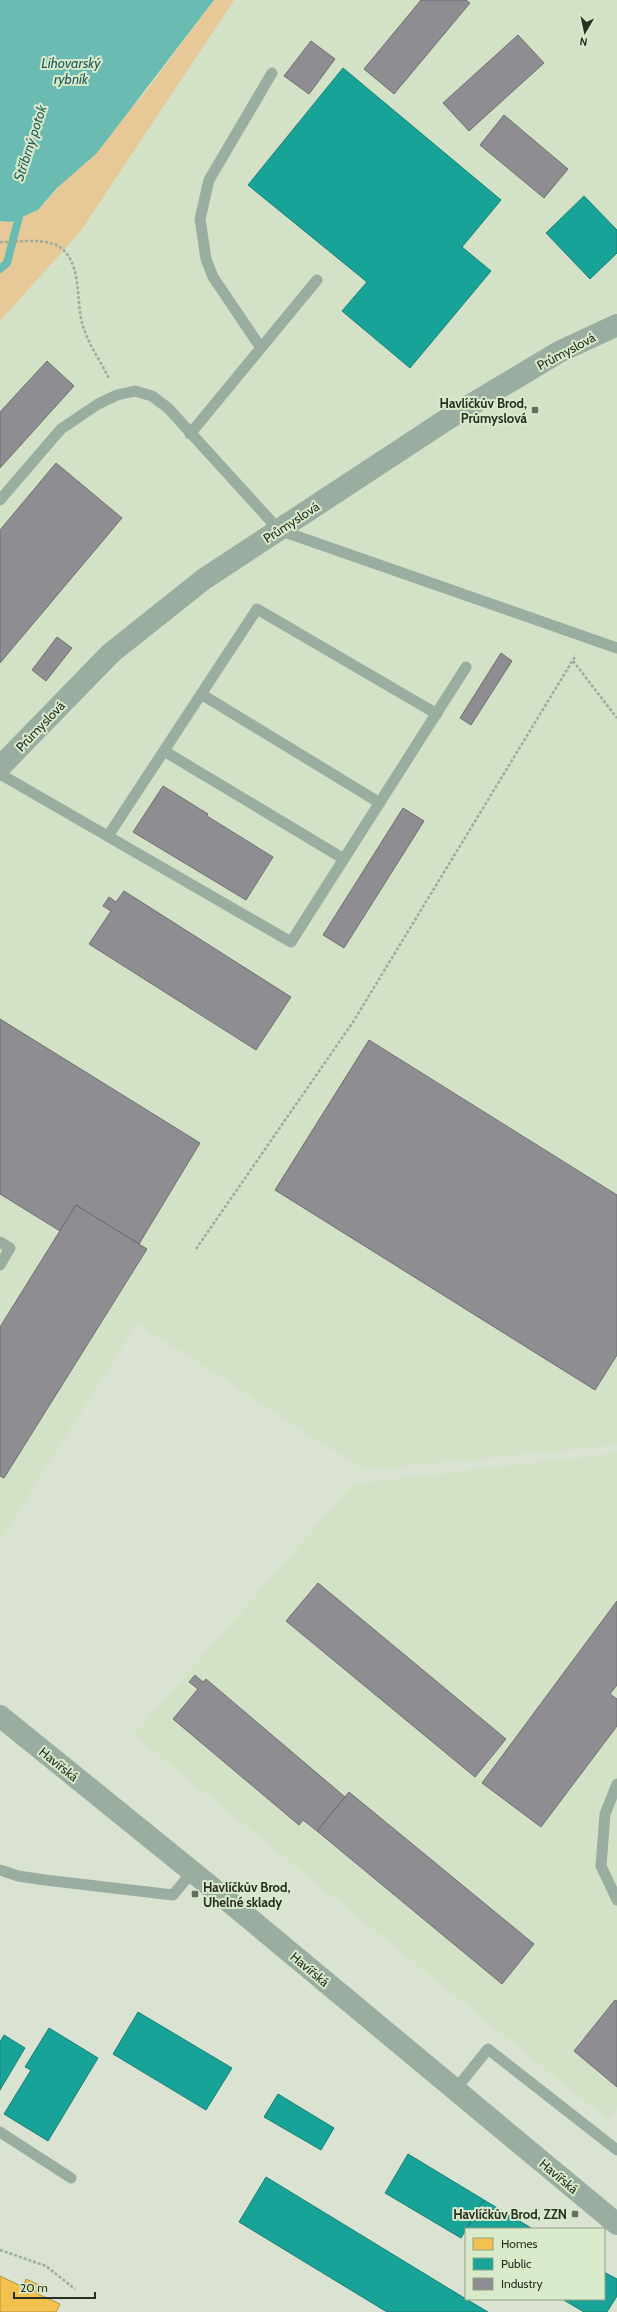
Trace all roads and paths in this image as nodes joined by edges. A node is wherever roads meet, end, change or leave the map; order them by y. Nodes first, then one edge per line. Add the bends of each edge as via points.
1 (272, 73) dead end
2 (0, 242) edge
3 (317, 280) dead end
4 (617, 325) edge
5 (261, 348) junction
6 (118, 395) junction
7 (190, 434) junction
8 (0, 500) edge
9 (280, 530) junction
10 (587, 638) junction
11 (617, 648) edge
12 (573, 661) junction
13 (466, 667) dead end
14 (201, 694) junction
15 (437, 714) junction
16 (617, 718) edge
17 (164, 751) junction
18 (0, 767) edge
19 (0, 774) edge
20 (380, 803) junction
21 (108, 836) junction
22 (344, 859) junction
23 (0, 1242) edge
24 (196, 1248) dead end
25 (0, 1265) edge
26 (0, 1716) edge
27 (617, 1784) edge
28 (0, 1870) edge
29 (192, 1872) junction
30 (617, 1900) edge
31 (455, 2090) junction
32 (0, 2132) edge
33 (617, 2150) edge
34 (71, 2178) dead end
35 (617, 2224) edge
36 (0, 2250) edge
37 (75, 2289) dead end

1 - 5 lane via 209,180 200,219 206,259 213,277
2 - 6 path via 36,242 58,246 70,258 75,272 83,324
3 - 5 lane
4 - 9 street, Průmyslová via 559,352 449,418
5 - 7 lane
6 - 7 lane via 135,392 152,396 168,408
6 - 8 lane via 98,404 61,429
7 - 9 lane
9 - 10 lane
9 - 18 street, Průmyslová via 204,579 111,653
10 - 11 lane
10 - 12 path
12 - 16 path
12 - 24 path via 353,1022
13 - 15 lane
14 - 15 lane via 257,609
14 - 17 lane
14 - 20 lane
15 - 20 lane
17 - 21 lane
17 - 22 lane
19 - 21 lane
20 - 22 lane
21 - 22 lane via 291,942
23 - 25 lane via 10,1248
26 - 29 street, Havířská
27 - 30 lane via 605,1814 601,1866
28 - 29 lane via 45,1880 173,1895
29 - 31 street, Havířská
31 - 33 lane via 488,2049
31 - 35 street, Havířská
32 - 34 lane
36 - 37 path via 46,2266

